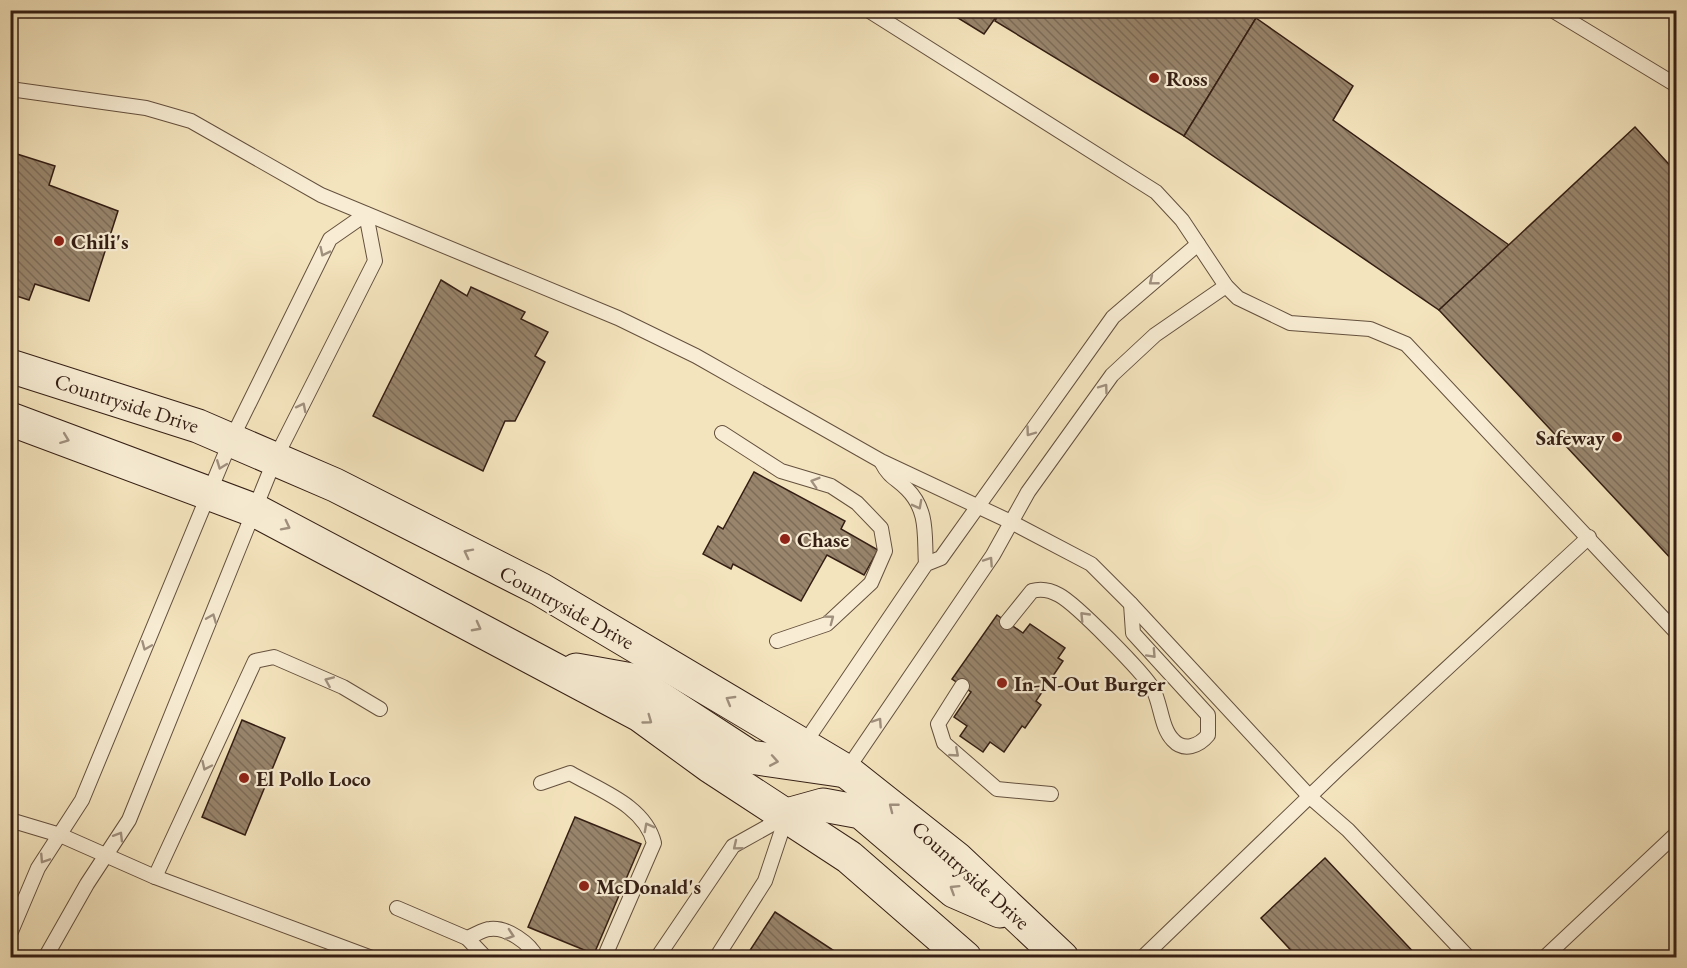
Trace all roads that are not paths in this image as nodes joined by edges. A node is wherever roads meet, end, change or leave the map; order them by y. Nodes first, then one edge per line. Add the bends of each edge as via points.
1 (868, 10) edge
2 (1552, 10) edge
3 (1677, 85) edge
4 (10, 89) edge
5 (366, 214) junction
6 (1198, 244) junction
7 (1226, 286) junction
8 (10, 366) edge
9 (10, 419) edge
10 (722, 433) dead end
11 (231, 440) junction
12 (275, 459) junction
13 (881, 461) junction
14 (210, 493) junction
15 (976, 507) junction
16 (256, 511) junction
17 (1011, 522) junction
18 (1588, 537) junction
19 (926, 564) junction
20 (1131, 604) junction
21 (1007, 622) dead end
22 (1677, 632) edge
23 (777, 641) dead end
24 (551, 666) junction
25 (962, 686) dead end
26 (381, 708) dead end
27 (804, 744) junction
28 (846, 771) junction
29 (541, 783) dead end
30 (1050, 794) dead end
31 (1310, 797) junction
32 (787, 815) junction
33 (10, 820) edge
34 (1677, 834) edge
35 (60, 836) junction
36 (107, 856) junction
37 (155, 877) junction
38 (397, 908) dead end
39 (1026, 923) junction
40 (10, 934) edge
41 (467, 938) junction
42 (45, 957) edge
43 (372, 957) edge
44 (486, 957) edge
45 (537, 957) edge
46 (604, 957) edge
47 (657, 957) edge
48 (716, 957) edge
49 (965, 957) edge
50 (1062, 957) edge
51 (1142, 957) edge
52 (1469, 957) edge
53 (1544, 957) edge

1 - 6 lane via 1149,187 1182,220
2 - 3 lane
4 - 5 lane via 146,108 182,118 274,171
5 -> 11 lane via 330,239
12 -> 5 lane via 375,261
5 - 13 lane via 618,318 768,395
6 - 7 lane
6 -> 15 lane via 1113,317
17 -> 7 lane via 1112,375 1155,334
7 - 18 lane via 1245,302 1290,323 1370,329 1407,344
8 - 11 street, Countryside Drive via 179,418
9 -> 14 street
23 -> 10 lane via 827,624 871,583 885,551 881,528 857,503 831,486 781,471
11 - 12 street, Countryside Drive
11 -> 14 lane
12 - 16 lane
27 -> 12 street, Countryside Drive via 540,589 335,485
13 - 15 lane
13 -> 19 lane via 888,475 911,493 923,515
14 - 16 street
14 -> 35 lane via 82,800
15 - 17 lane
15 - 19 lane via 941,558
16 -> 24 street
36 -> 16 lane via 129,820
17 - 20 lane via 1091,564
28 -> 17 lane via 993,555
18 - 22 lane
18 - 31 lane
19 - 27 lane
20 -> 21 lane via 1132,633 1208,715 1208,735 1198,744 1185,747 1172,740 1151,686 1079,610 1060,596 1047,590 1032,591
20 - 31 lane
24 -> 28 street via 632,680 750,757
24 -> 32 street via 640,715
25 -> 30 lane via 938,724 944,743 997,789
26 -> 37 lane via 274,657 255,661
27 - 28 street, Countryside Drive
39 -> 28 street, Countryside Drive via 925,832
46 -> 29 lane via 654,843 651,830 641,814 570,773
31 - 51 lane
31 - 52 lane via 1353,835
39 -> 32 street via 954,891 861,812 823,805
32 -> 47 lane via 733,846
32 - 48 lane via 765,882
32 - 49 street via 849,856
33 - 35 lane
34 - 53 lane
35 - 36 lane
35 -> 40 lane via 38,868
36 - 37 lane
36 - 42 lane
37 - 43 lane
38 - 41 lane
39 - 50 street, Countryside Drive
41 - 44 lane
41 -> 45 lane via 490,929 499,931 517,936

